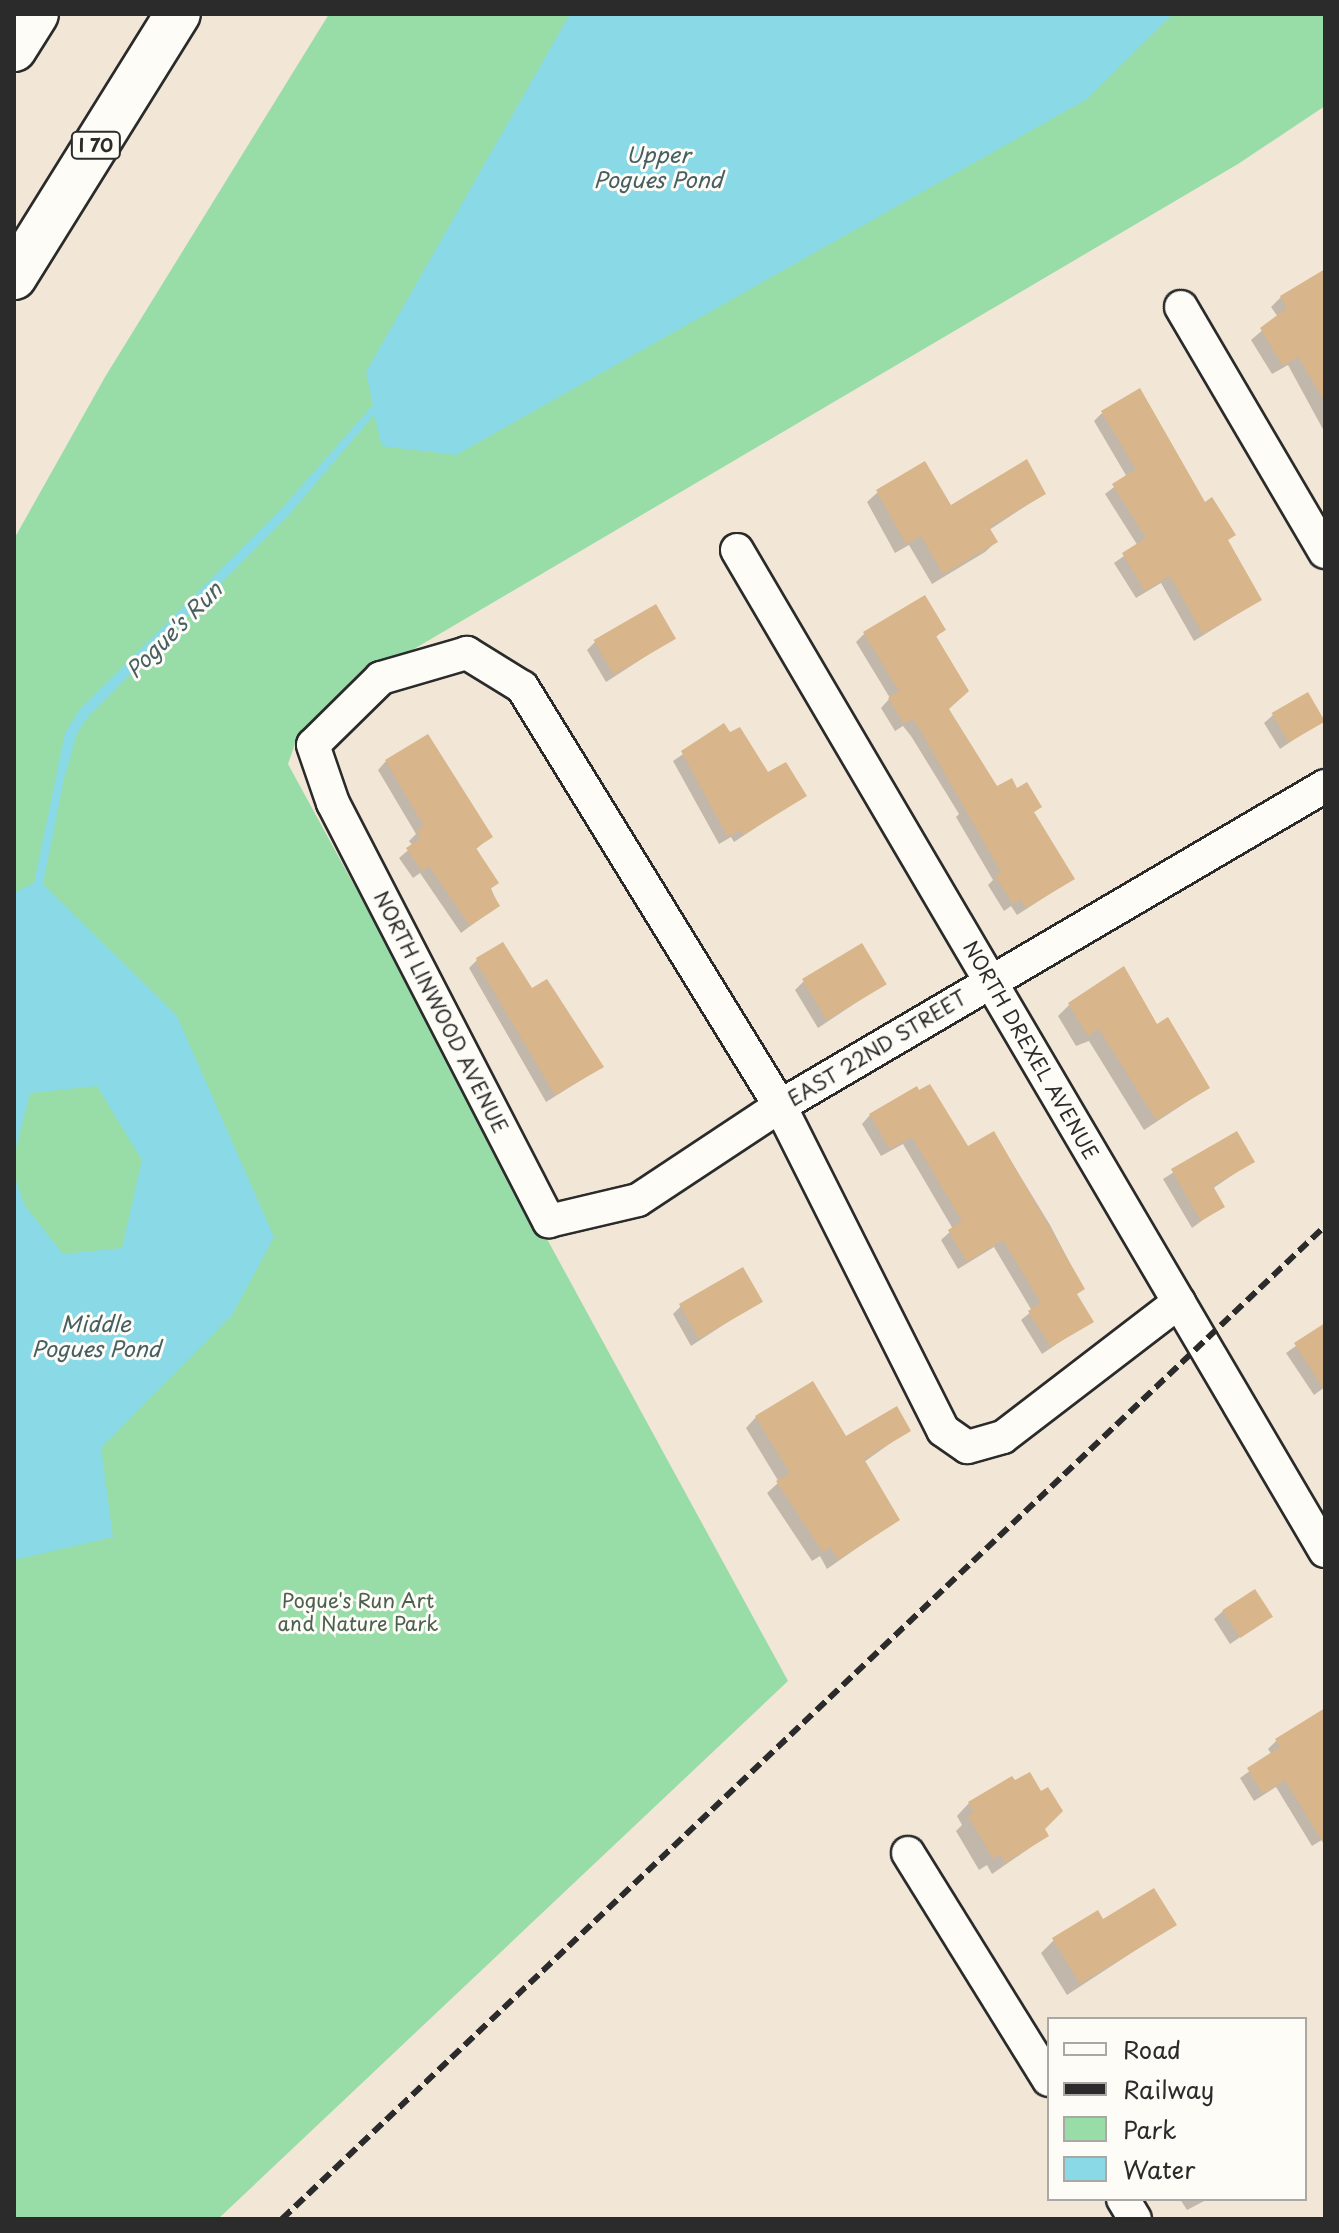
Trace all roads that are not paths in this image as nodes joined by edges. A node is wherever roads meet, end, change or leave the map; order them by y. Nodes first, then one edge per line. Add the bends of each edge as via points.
1 (36, 14) edge
2 (178, 14) edge
3 (14, 49) edge
4 (14, 277) edge
5 (1181, 307) dead end
6 (737, 550) dead end
7 (1325, 552) edge
8 (1325, 786) edge
9 (990, 981) junction
10 (780, 1106) junction
11 (549, 1221) joint
12 (1179, 1302) junction
13 (1325, 1551) edge
14 (908, 1853) dead end
15 (1047, 2077) edge
16 (1124, 2201) edge
17 (1135, 2219) edge

1 - 3 highway
2 - 4 highway, I 70
5 - 7 street
6 - 9 street, NORTH DREXEL AVENUE
8 - 9 street, EAST 22ND STREET
9 - 10 street, EAST 22ND STREET
9 - 12 street, NORTH DREXEL AVENUE
10 - 11 street, EAST 22ND STREET via 638,1200
10 - 11 street, NORTH LINWOOD AVENUE via 522,687 467,653 381,678 313,745 333,803
10 - 12 street via 943,1430 967,1447 1003,1437
12 - 13 street, NORTH DREXEL AVENUE
14 - 15 street
16 - 17 street

